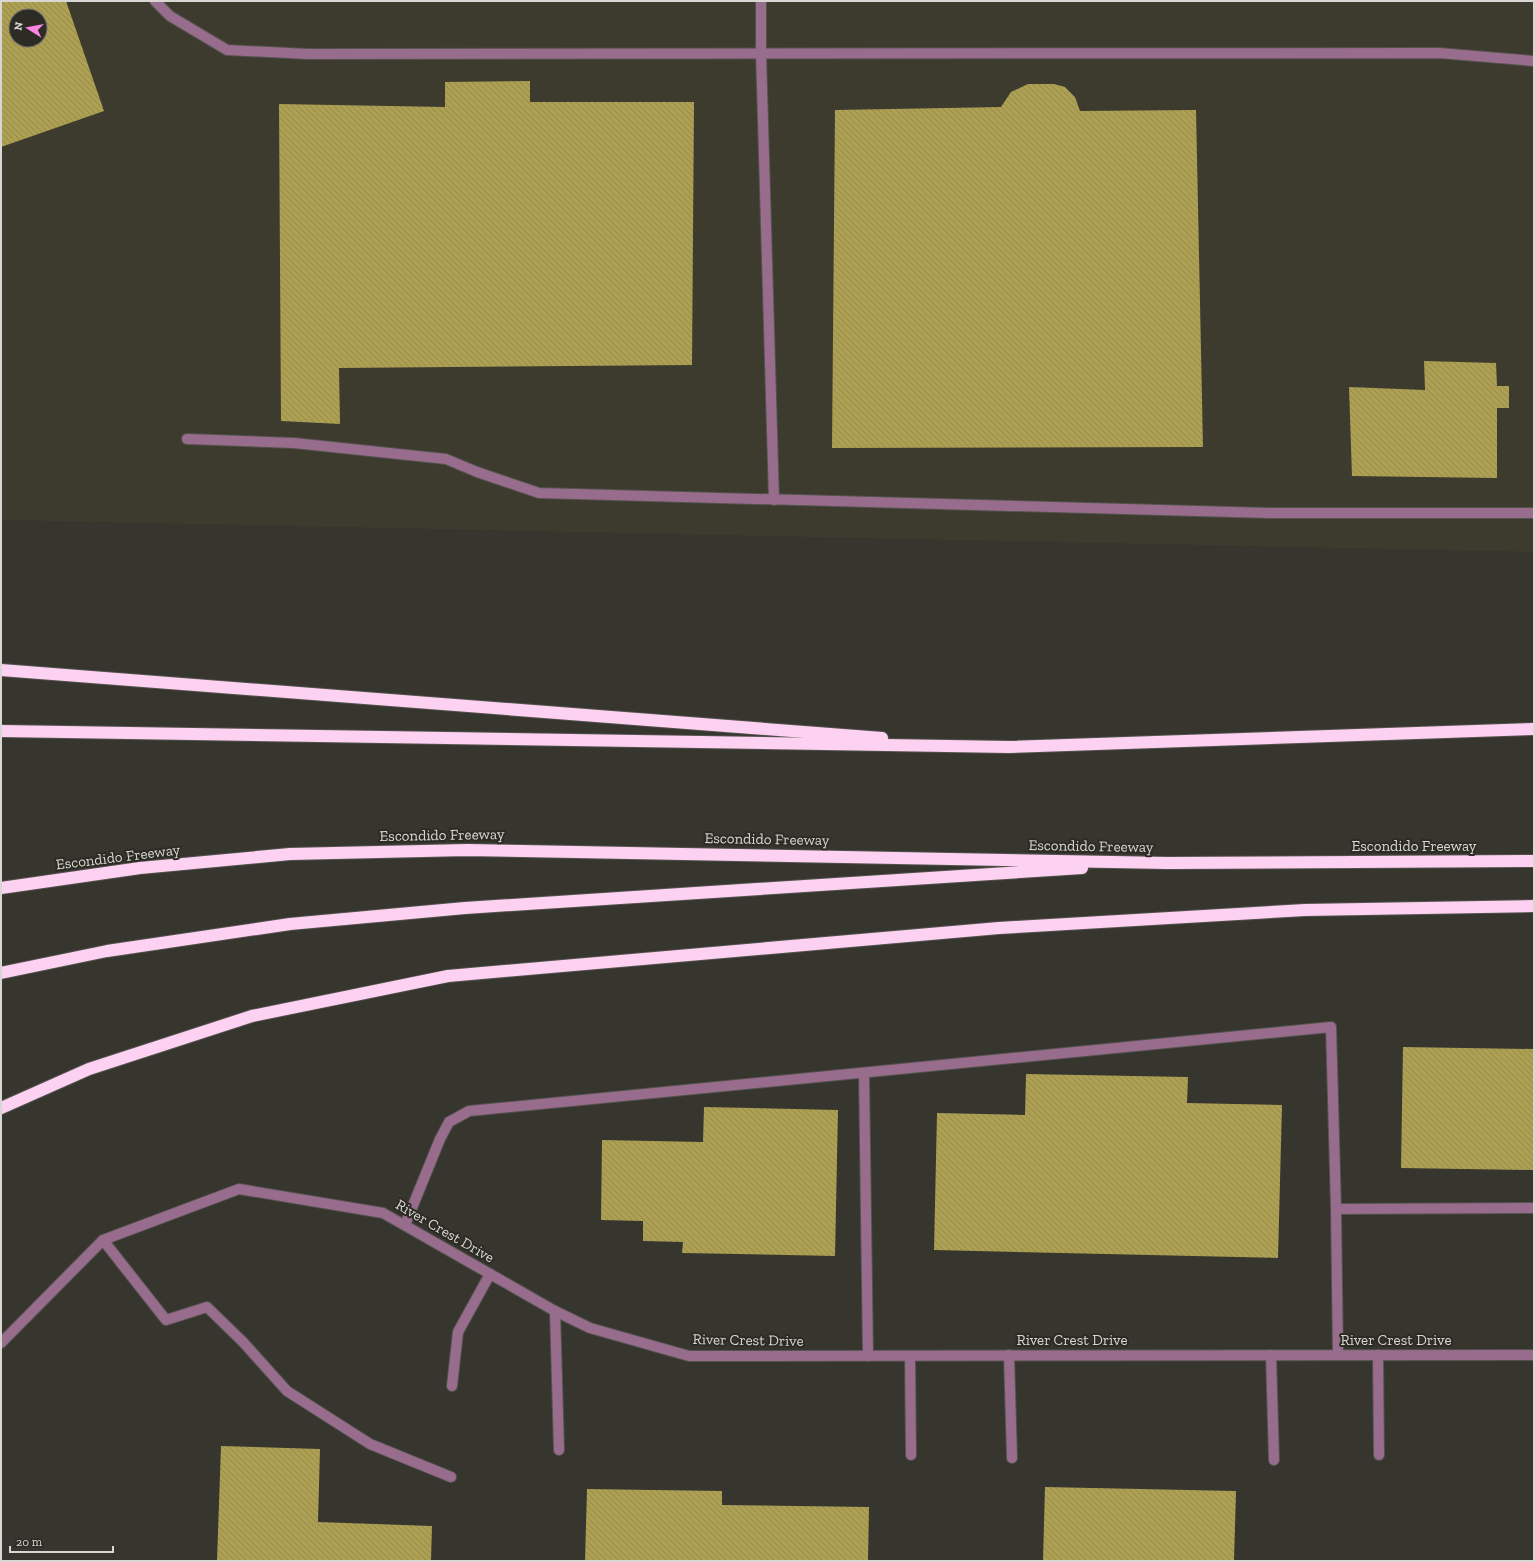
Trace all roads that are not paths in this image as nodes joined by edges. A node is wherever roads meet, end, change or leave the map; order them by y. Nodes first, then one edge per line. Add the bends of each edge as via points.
1 (155, 1) edge
2 (761, 1) edge
3 (761, 53) junction
4 (1534, 61) edge
5 (187, 439) dead end
6 (774, 500) junction
7 (1534, 512) edge
8 (1, 670) edge
9 (1534, 729) edge
10 (1, 731) edge
11 (1009, 747) junction
12 (1534, 861) edge
13 (1167, 863) junction
14 (1, 888) edge
15 (1534, 906) edge
16 (1, 973) edge
17 (864, 1073) junction
18 (1, 1108) edge
19 (1534, 1208) edge
20 (1336, 1209) junction
21 (405, 1225) junction
22 (103, 1240) junction
23 (490, 1274) junction
24 (555, 1311) junction
25 (1, 1343) edge
26 (1271, 1355) junction
27 (1338, 1355) junction
28 (1378, 1355) junction
29 (1534, 1355) edge
30 (868, 1356) junction
31 (910, 1356) junction
32 (1009, 1356) junction
33 (452, 1386) dead end
34 (559, 1450) dead end
35 (910, 1455) dead end
36 (1379, 1455) dead end
37 (1012, 1458) dead end
38 (1274, 1460) dead end
39 (452, 1477) dead end

1 - 3 street via 170,16 228,50 308,54
2 - 3 street
3 - 4 street via 1439,53
3 - 6 street
5 - 6 street via 294,443 446,459 539,493
6 - 7 street via 1269,513
8 - 11 highway
9 - 11 highway
10 - 11 highway
12 - 13 highway, Escondido Freeway
13 - 14 highway, Escondido Freeway via 467,850 290,854 140,868
13 - 16 highway via 465,908 290,924 107,951
15 - 18 highway via 1305,910 1007,928 448,976 252,1016 89,1069
17 - 20 street via 1331,1027
17 - 21 street via 469,1111 449,1122
17 - 30 street
19 - 20 street
20 - 27 street
21 - 22 street, River Crest Drive via 383,1213 239,1189
21 - 23 street, River Crest Drive
22 - 25 street, River Crest Drive
22 - 39 street via 166,1320 207,1307 287,1391 370,1444
23 - 24 street, River Crest Drive
23 - 33 street via 458,1332
24 - 30 street, River Crest Drive via 590,1328 688,1356
24 - 34 street
26 - 27 street, River Crest Drive
26 - 32 street, River Crest Drive
26 - 38 street
27 - 28 street, River Crest Drive
28 - 29 street, River Crest Drive
28 - 36 street
30 - 31 street, River Crest Drive
31 - 32 street, River Crest Drive
31 - 35 street
32 - 37 street

